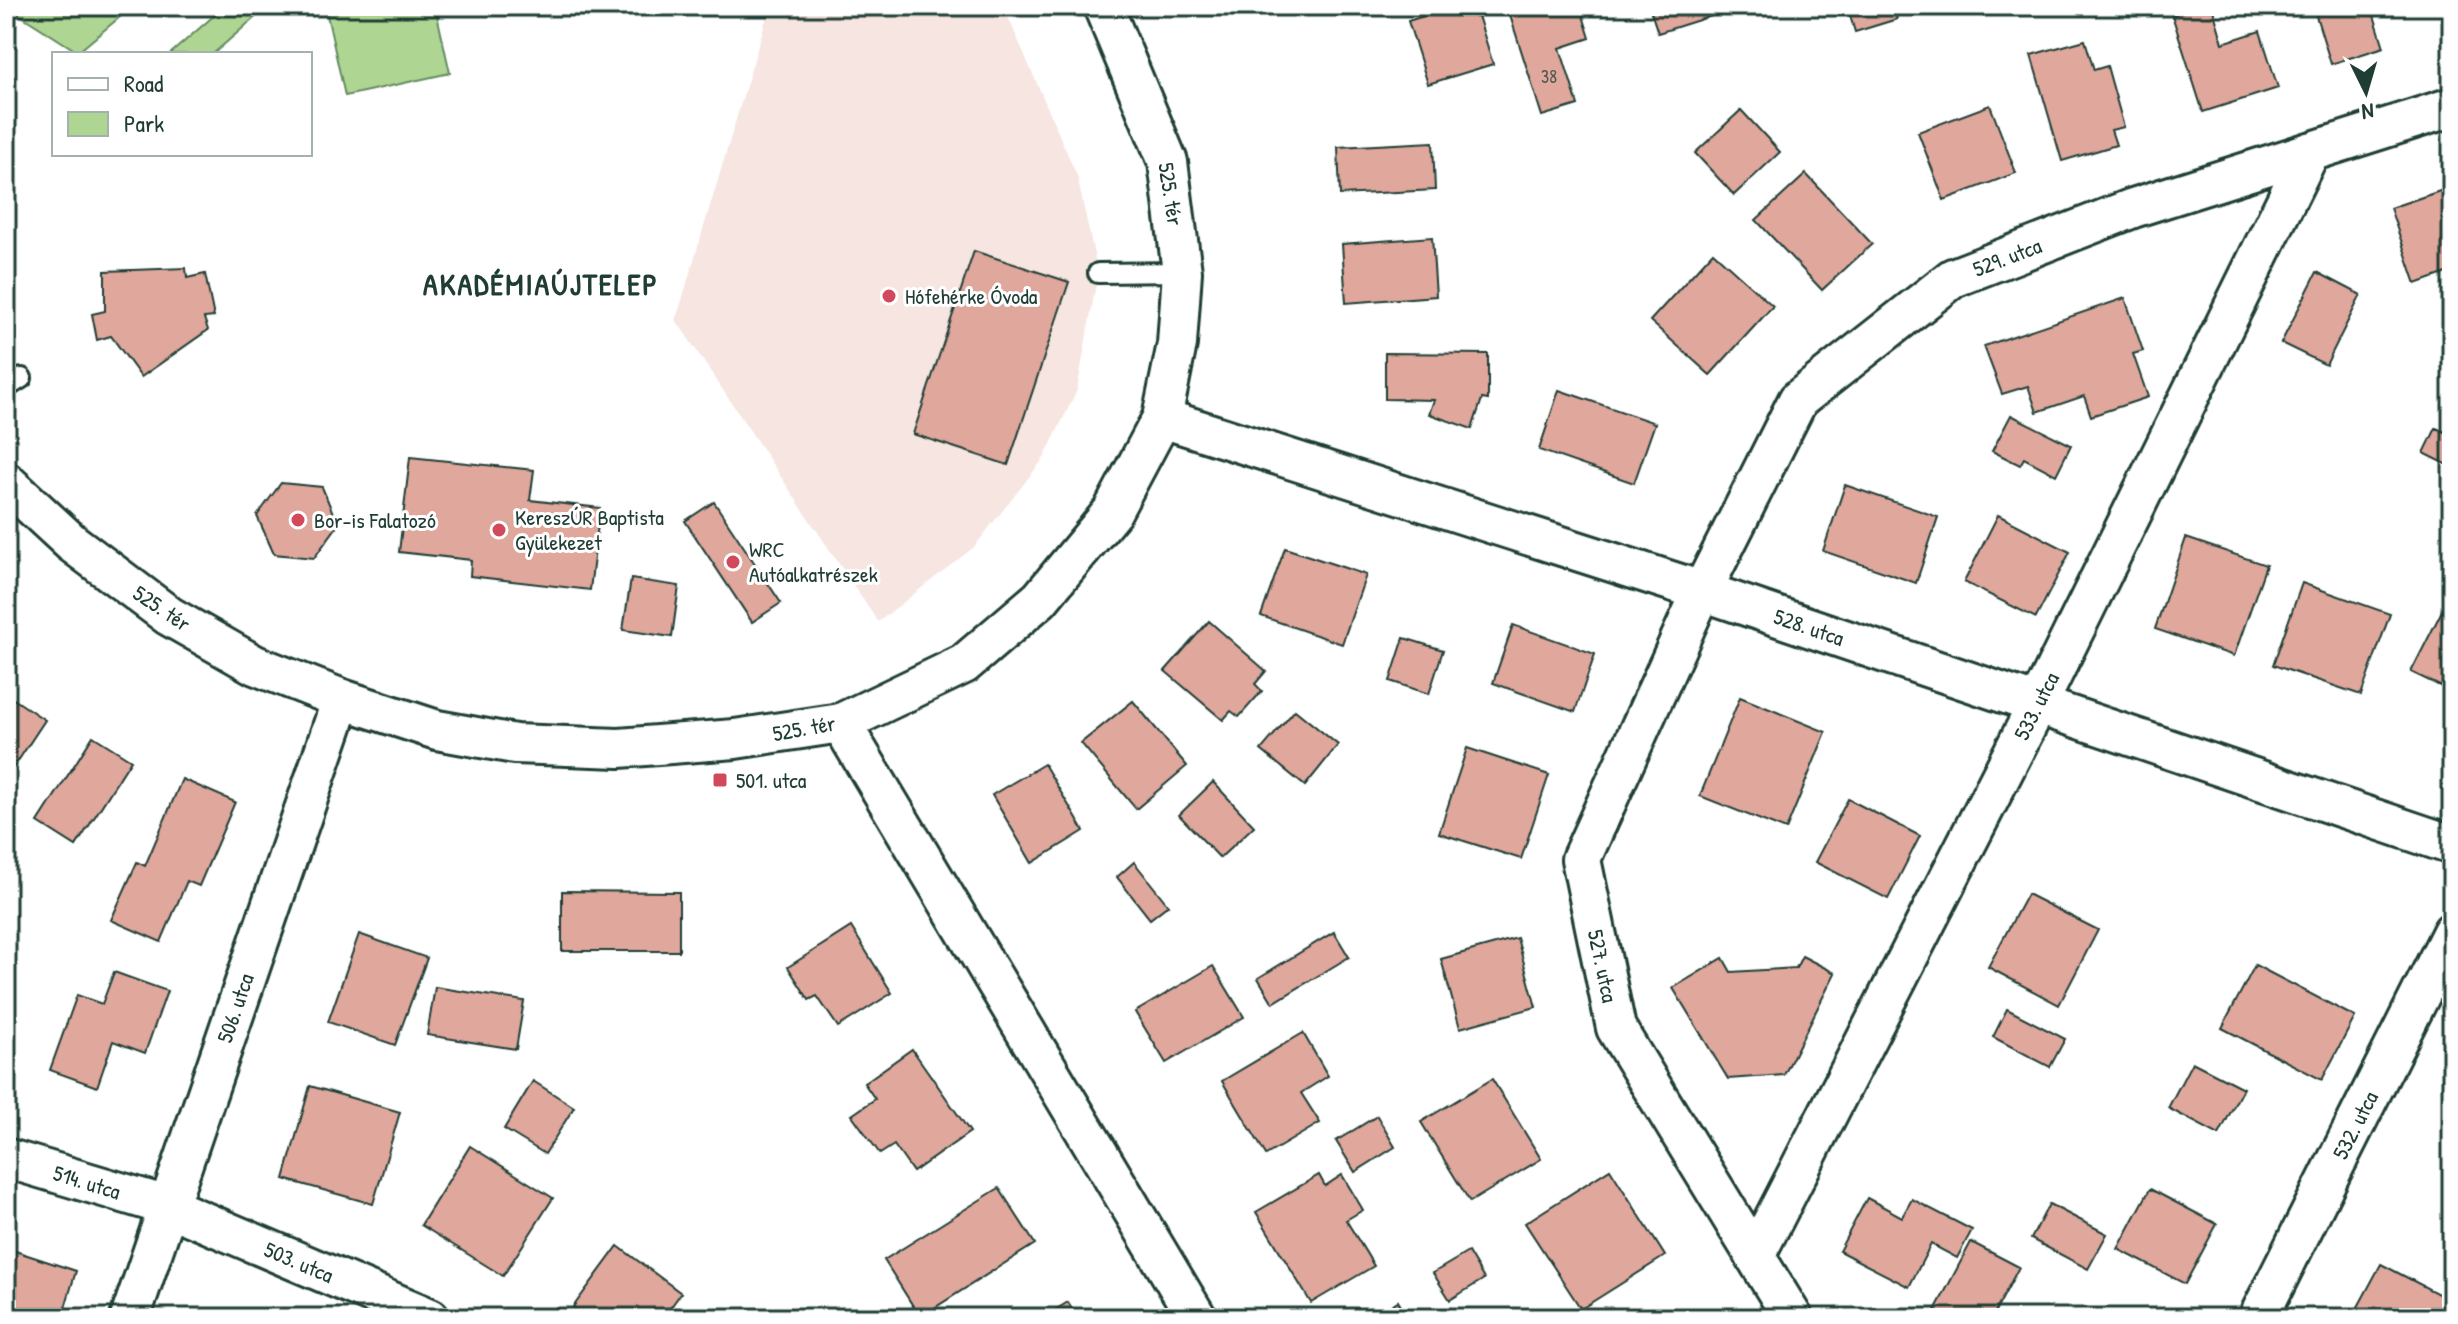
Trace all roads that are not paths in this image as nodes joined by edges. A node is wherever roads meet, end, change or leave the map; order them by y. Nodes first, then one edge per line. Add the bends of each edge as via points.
1 (1103, 6) edge
2 (2452, 107) edge
3 (2310, 152) junction
4 (1182, 272) junction
5 (1098, 273) dead end
6 (22, 378) dead end
7 (6, 388) edge
8 (1162, 418) junction
9 (6, 482) edge
10 (1702, 591) junction
11 (342, 699) junction
12 (2038, 704) junction
13 (841, 723) junction
14 (2452, 845) edge
15 (2452, 932) edge
16 (6, 1158) edge
17 (167, 1206) junction
18 (1755, 1256) junction
19 (130, 1318) edge
20 (430, 1318) edge
21 (1197, 1318) edge
22 (1793, 1318) edge
23 (2258, 1318) edge

1 - 4 street, 525. tér via 1168,162
2 - 3 street, 529. utca
3 - 10 street, 529. utca via 2133,208 1953,278 1798,400
3 - 12 street, 533. utca
4 - 5 lane
4 - 8 street, 525. tér via 1177,344
6 - 7 lane
8 - 10 street, 528. utca
8 - 13 street, 525. tér via 1112,512 1040,599 964,664
9 - 11 street, 525. tér via 72,543 169,616 255,665
10 - 12 street, 528. utca
10 - 18 street, 527. utca via 1581,859 1616,1028
11 - 13 street, 525. tér via 437,730 515,744 619,748 735,739
11 - 17 street, 506. utca
12 - 14 street, 528. utca
12 - 18 street, 533. utca
13 - 21 street
15 - 23 street, 532. utca
16 - 17 street, 514. utca
17 - 19 street, 506. utca
17 - 20 street, 503. utca
18 - 22 street, 527. utca

